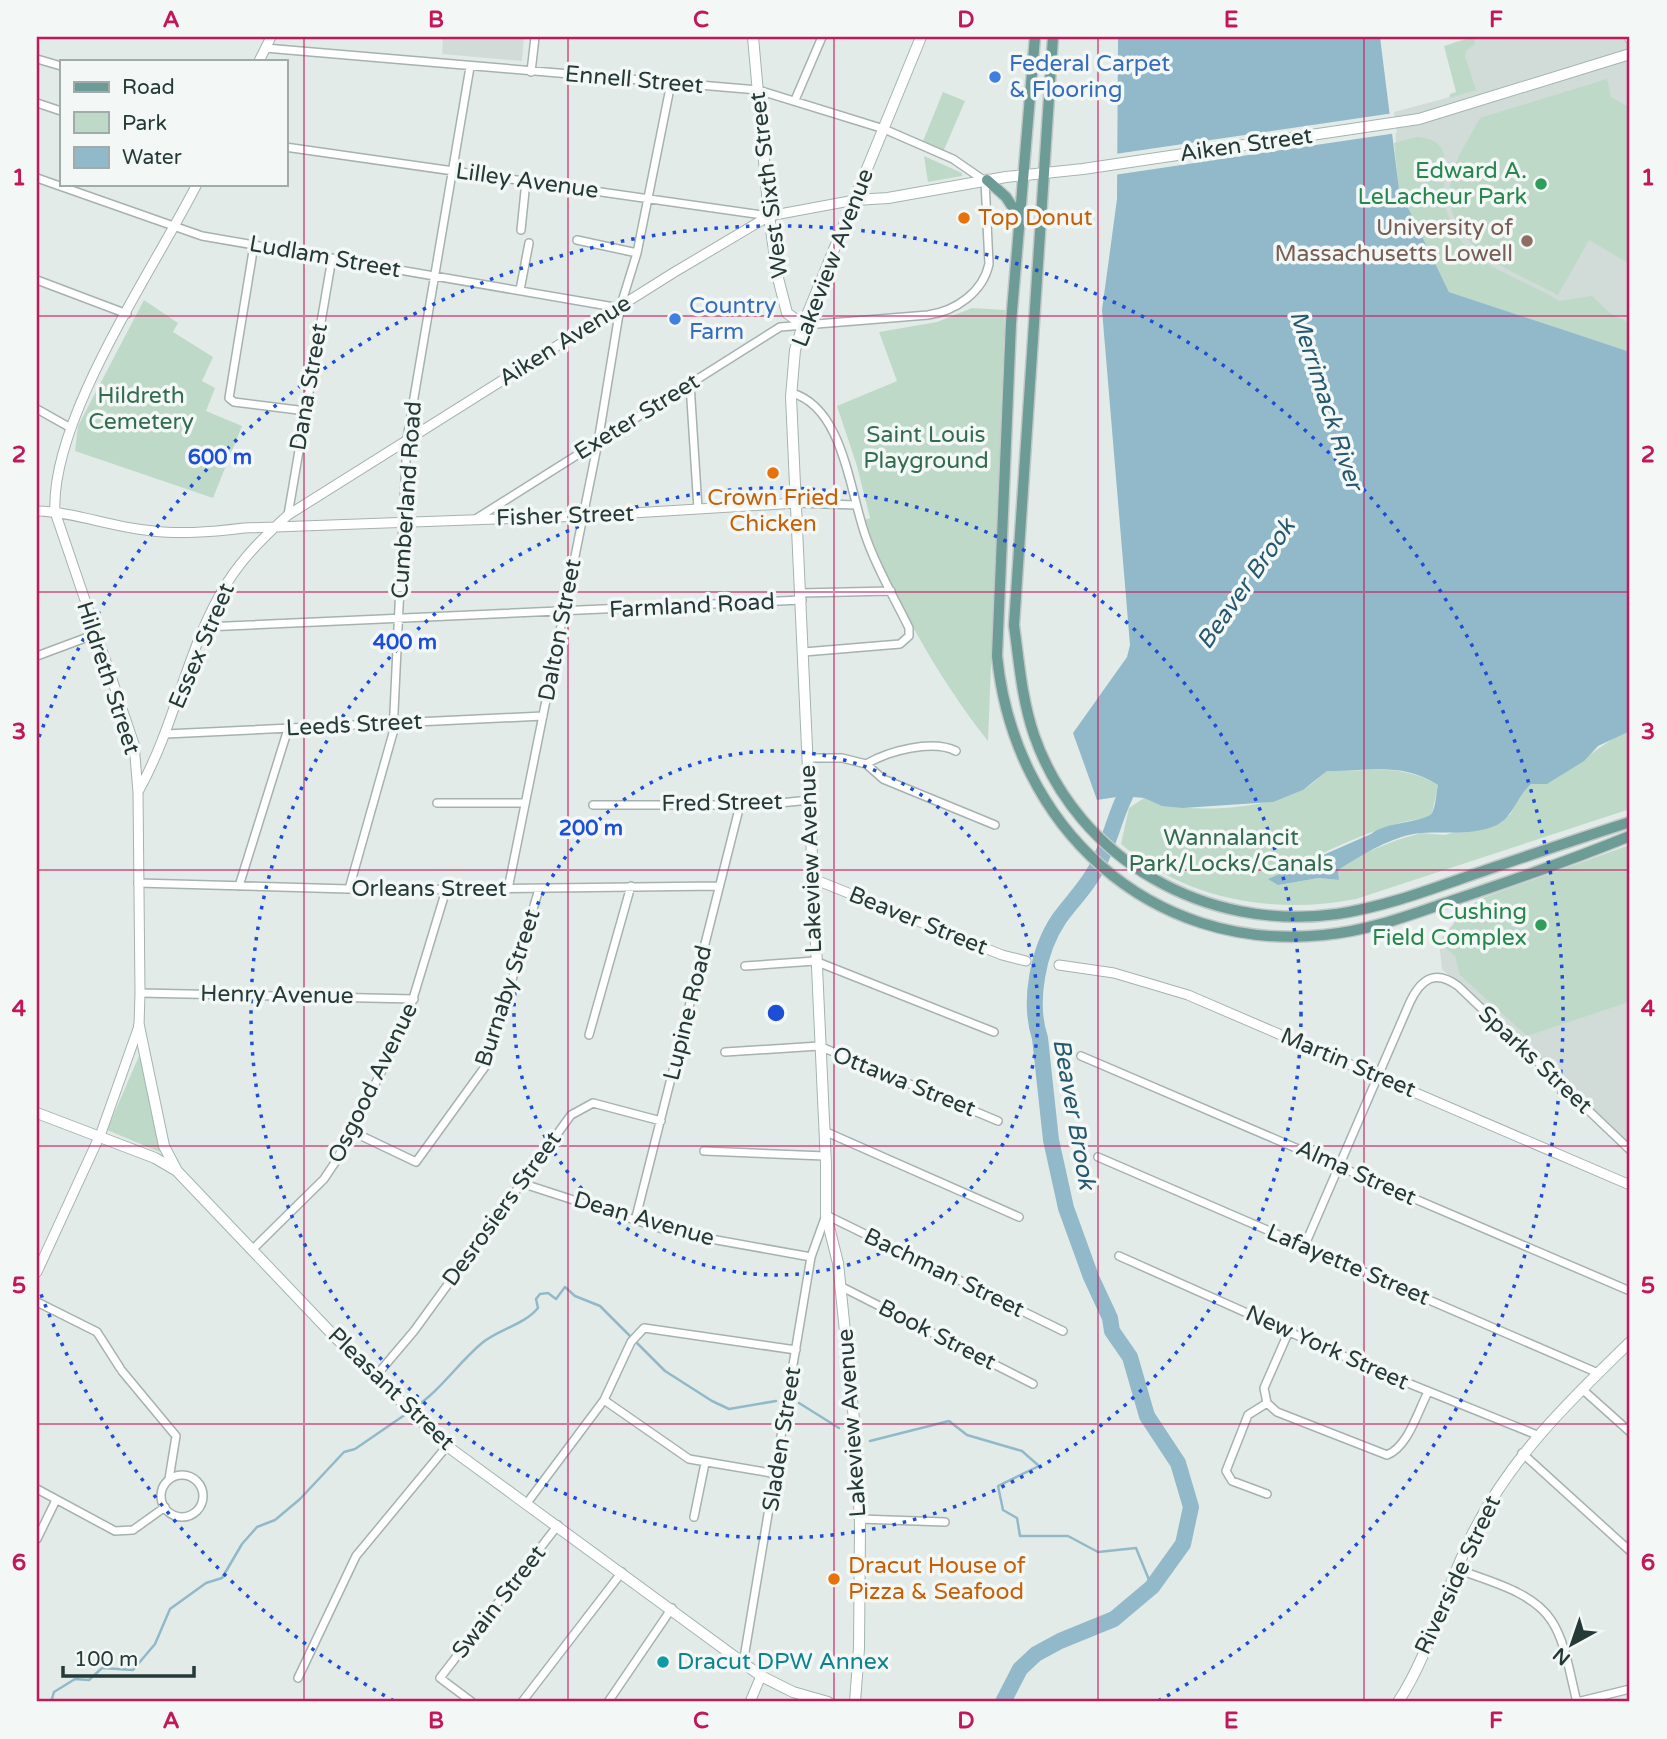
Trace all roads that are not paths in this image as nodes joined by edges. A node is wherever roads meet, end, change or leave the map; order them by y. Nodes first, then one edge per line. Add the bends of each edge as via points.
1 (271, 37) edge
2 (534, 37) edge
3 (753, 37) edge
4 (821, 37) edge
5 (921, 37) edge
6 (1035, 37) edge
7 (1053, 37) edge
8 (265, 48) junction
9 (1630, 54) edge
10 (37, 59) edge
11 (259, 60) edge
12 (60, 66) edge
13 (470, 67) junction
14 (531, 72) junction
15 (671, 83) junction
16 (758, 90) junction
17 (795, 100) junction
18 (37, 103) edge
19 (60, 111) edge
20 (884, 129) junction
21 (287, 147) edge
22 (453, 171) junction
23 (1045, 173) junction
24 (1026, 175) junction
25 (37, 178) edge
26 (526, 181) junction
27 (986, 181) junction
28 (196, 186) edge
29 (648, 199) junction
30 (855, 200) junction
31 (769, 216) junction
32 (1019, 216) junction
33 (175, 229) junction
34 (521, 230) dead end
35 (577, 240) dead end
36 (529, 243) dead end
37 (254, 245) junction
38 (637, 253) junction
39 (332, 258) junction
40 (434, 276) junction
41 (37, 280) edge
42 (520, 290) junction
43 (621, 309) junction
44 (127, 314) junction
45 (803, 325) junction
46 (690, 384) junction
47 (792, 393) junction
48 (37, 409) edge
49 (306, 411) junction
50 (69, 427) junction
51 (407, 439) junction
52 (598, 442) junction
53 (797, 503) junction
54 (856, 505) junction
55 (698, 509) junction
56 (37, 511) edge
57 (55, 512) junction
58 (288, 515) junction
59 (583, 516) junction
60 (474, 520) junction
61 (403, 522) junction
62 (273, 529) junction
63 (891, 592) junction
64 (802, 596) junction
65 (564, 612) junction
66 (399, 619) junction
67 (205, 627) junction
68 (96, 634) junction
69 (804, 652) junction
70 (37, 656) edge
71 (543, 716) junction
72 (394, 723) junction
73 (288, 729) junction
74 (166, 734) junction
75 (956, 751) dead end
76 (808, 758) junction
77 (866, 764) junction
78 (138, 792) junction
79 (810, 800) junction
80 (437, 803) dead end
81 (525, 803) junction
82 (593, 805) dead end
83 (740, 805) junction
84 (1630, 822) edge
85 (995, 825) dead end
86 (1630, 836) edge
87 (811, 878) junction
88 (138, 883) junction
89 (239, 886) junction
90 (719, 886) junction
91 (631, 887) junction
92 (349, 889) junction
93 (508, 889) junction
94 (539, 889) junction
95 (446, 890) junction
96 (815, 961) junction
97 (1026, 961) dead end
98 (1059, 965) dead end
99 (745, 966) dead end
100 (140, 993) junction
101 (414, 999) junction
102 (139, 1026) junction
103 (994, 1032) dead end
104 (589, 1035) dead end
105 (819, 1046) junction
106 (726, 1052) dead end
107 (1081, 1056) dead end
108 (1380, 1076) junction
109 (37, 1113) edge
110 (661, 1121) junction
111 (998, 1121) dead end
112 (351, 1131) junction
113 (824, 1131) junction
114 (100, 1136) junction
115 (1630, 1150) edge
116 (704, 1151) dead end
117 (825, 1156) junction
118 (1098, 1157) dead end
119 (1340, 1166) junction
120 (177, 1171) junction
121 (521, 1183) junction
122 (1630, 1185) edge
123 (825, 1215) junction
124 (1019, 1217) dead end
125 (635, 1221) junction
126 (1304, 1247) junction
127 (253, 1249) junction
128 (1119, 1256) dead end
129 (811, 1257) junction
130 (37, 1272) edge
131 (840, 1286) junction
132 (1630, 1291) edge
133 (37, 1303) edge
134 (1063, 1331) dead end
135 (1289, 1331) junction
136 (1630, 1342) edge
137 (796, 1350) junction
138 (1598, 1373) junction
139 (375, 1377) junction
140 (1033, 1384) dead end
141 (1581, 1389) junction
142 (1428, 1392) junction
143 (604, 1400) junction
144 (1267, 1403) junction
145 (1630, 1432) edge
146 (1537, 1435) junction
147 (447, 1446) junction
148 (1522, 1453) junction
149 (705, 1463) junction
150 (777, 1475) junction
151 (169, 1479) junction
152 (37, 1489) edge
153 (1267, 1494) dead end
154 (55, 1500) junction
155 (527, 1503) junction
156 (165, 1507) junction
157 (694, 1517) dead end
158 (860, 1519) junction
159 (946, 1522) dead end
160 (558, 1525) junction
161 (37, 1539) edge
162 (1630, 1551) edge
163 (1457, 1569) junction
164 (622, 1572) junction
165 (672, 1608) junction
166 (743, 1664) junction
167 (761, 1676) junction
168 (298, 1678) dead end
169 (1630, 1689) edge
170 (1405, 1690) junction
171 (472, 1702) edge
172 (522, 1702) edge
173 (608, 1702) edge
174 (750, 1702) edge
175 (828, 1702) edge
176 (855, 1702) edge
177 (1398, 1702) edge
178 (1407, 1702) edge
179 (1577, 1702) edge

1 - 8 street
2 - 14 street
3 - 16 main road, West Sixth Street
4 - 17 street
5 - 20 main road, Lakeview Avenue
6 - 24 main road
7 - 23 main road
8 - 11 street
8 - 13 street, Ennell Street
9 - 23 main road, Aiken Street via 1406,121
10 - 12 street
13 - 14 street, Ennell Street
13 - 22 street, Cumberland Road
14 - 15 street, Ennell Street
15 - 16 street, Ennell Street
15 - 29 street, Dalton Street
16 - 17 street, Ennell Street
16 - 31 main road, West Sixth Street
17 - 20 street, Ennell Street
18 - 19 street
20 - 27 street, Ennell Street via 953,159
20 - 30 main road, Lakeview Avenue
21 - 22 street, Lilley Avenue
22 - 26 street, Lilley Avenue
22 - 40 street, Cumberland Road
23 - 24 main road, Aiken Street
23 - 84 main road via 1014,625 1035,736 1059,786 1095,834 1160,884 1221,908 1266,917 1314,916 1409,898
24 - 27 main road, Aiken Street
24 - 32 main road
25 - 33 street, Ludlam Street
26 - 29 street, Lilley Avenue
26 - 34 street
27 - 30 main road, Aiken Street
27 - 32 main road via 1006,197
27 - 45 street, Exeter Street via 989,264 986,277 961,303 943,313
28 - 33 street, Hildreth Street
29 - 31 street, Lilley Avenue
29 - 38 street, Dalton Street
30 - 31 street, Aiken Avenue
30 - 45 main road, Lakeview Avenue
31 - 43 street, Aiken Avenue
31 - 45 main road, West Sixth Street via 787,313
32 - 86 main road via 999,576 1000,686 1022,762 1054,816 1086,853 1120,883 1167,909 1212,925 1264,936 1324,935 1394,920
33 - 37 street, Ludlam Street
33 - 44 street, Hildreth Street
35 - 38 street
36 - 42 street
37 - 39 street, Ludlam Street
37 - 49 street via 229,398
38 - 43 street, Dalton Street
39 - 40 street, Ludlam Street
39 - 49 street, Dana Street
40 - 42 street, Ludlam Street
40 - 51 street, Cumberland Road
41 - 44 street
42 - 43 street, Ludlam Street
43 - 51 street, Aiken Avenue
43 - 52 street, Dalton Street
44 - 50 street, Hildreth Street
45 - 46 street, Exeter Street via 780,327
45 - 47 main road, Lakeview Avenue via 795,349
46 - 52 street, Exeter Street
46 - 55 street
47 - 53 main road, Lakeview Avenue
47 - 54 street via 811,400 828,424 843,455
48 - 50 street
49 - 58 street, Dana Street
50 - 57 street, Hildreth Street
51 - 58 street, Aiken Avenue
51 - 61 street, Cumberland Road
52 - 59 street, Dalton Street
52 - 60 street, Exeter Street
53 - 54 street, Fisher Street
53 - 55 street, Fisher Street
53 - 64 main road, Lakeview Avenue
54 - 63 street
55 - 59 street, Fisher Street
56 - 57 street
57 - 62 street via 144,530
57 - 68 street, Hildreth Street
58 - 62 street, Essex Street
59 - 60 street, Fisher Street
59 - 65 street, Dalton Street
60 - 61 street, Fisher Street
61 - 62 street, Fisher Street
61 - 66 street, Cumberland Road
62 - 67 street, Essex Street via 234,572
63 - 64 street, Farmland Road
63 - 69 street via 909,628 909,636 900,645
64 - 65 street, Farmland Road
64 - 69 main road, Lakeview Avenue
65 - 66 street, Farmland Road
65 - 71 street, Dalton Street
66 - 67 street, Farmland Road
66 - 72 street, Cumberland Road
67 - 74 street, Essex Street
68 - 70 street
68 - 78 street, Hildreth Street via 134,744
69 - 76 main road, Lakeview Avenue
71 - 72 street, Leeds Street
71 - 81 street, Dalton Street
72 - 73 street, Leeds Street
72 - 92 street, Cumberland Road
73 - 74 street, Leeds Street
73 - 89 street
74 - 78 street, Essex Street
75 - 77 street via 938,745 881,756
76 - 77 street
76 - 79 main road, Lakeview Avenue
77 - 85 street via 883,779
78 - 88 street, Hildreth Street
79 - 83 street, Fred Street
79 - 87 main road, Lakeview Avenue
80 - 81 street
81 - 93 street, Dalton Street
82 - 83 street, Fred Street
83 - 90 street, Lupine Road
87 - 96 main road, Lakeview Avenue
87 - 97 street, Beaver Street
88 - 89 street, Orleans Street
88 - 100 street, Hildreth Street
89 - 92 street, Orleans Street
90 - 91 street, Orleans Street
90 - 110 street, Lupine Road
91 - 94 street, Orleans Street
91 - 104 street
92 - 95 street, Orleans Street
93 - 94 street, Orleans Street
93 - 95 street, Orleans Street
94 - 112 street, Burnaby Street via 487,1063 416,1162
95 - 101 street, Osgood Avenue
96 - 99 street
96 - 103 street
96 - 105 main road, Lakeview Avenue
98 - 108 street, Martin Street via 1166,987
100 - 101 street, Henry Avenue
100 - 102 street, Hildreth Street
101 - 112 street, Osgood Avenue
102 - 114 street, Hildreth Street
102 - 120 main road via 164,1146
105 - 106 street, Ottawa Street
105 - 111 street, Ottawa Street
105 - 113 main road, Lakeview Avenue
107 - 119 street, Alma Street
108 - 115 street, Sparks Street via 1415,990 1437,976 1448,979
108 - 119 street
108 - 122 street, Martin Street
109 - 114 main road, Pleasant Street
110 - 121 street, Desrosiers Street via 587,1105 560,1127
110 - 125 street, Lupine Road
112 - 127 street, Osgood Avenue via 328,1174
113 - 117 main road, Lakeview Avenue
113 - 124 street
114 - 120 main road, Pleasant Street
114 - 130 street, Hildreth Street
116 - 117 street
117 - 123 main road, Lakeview Avenue
118 - 126 street, Lafayette Street
119 - 126 street
119 - 132 street, Alma Street
120 - 127 main road, Pleasant Street
121 - 125 street, Dean Avenue
121 - 139 street, Desrosiers Street via 414,1331
123 - 129 street, Sladen Street
123 - 131 main road, Lakeview Avenue
123 - 134 street, Bachman Street
125 - 129 street, Dean Avenue
126 - 138 street, Lafayette Street
127 - 139 main road, Pleasant Street
128 - 135 street, New York Street
129 - 137 street, Sladen Street
131 - 140 street, Book Street
131 - 158 main road, Lakeview Avenue
133 - 151 street via 97,1332 121,1370 176,1436
135 - 142 street, New York Street
135 - 144 street via 1264,1388
136 - 138 main road, Riverside Street
137 - 143 street via 644,1328 631,1342
137 - 150 street, Sladen Street
138 - 141 main road, Riverside Street
139 - 147 main road, Pleasant Street
141 - 145 street
141 - 146 main road, Riverside Street
142 - 144 street via 1391,1455 1380,1455 1277,1412
142 - 146 street, New York Street
143 - 149 street via 681,1455
143 - 155 street
144 - 153 street via 1248,1415 1226,1471 1232,1481
146 - 148 main road, Riverside Street
147 - 155 main road, Pleasant Street
147 - 168 street via 356,1556
148 - 162 street
148 - 163 main road, Riverside Street via 1487,1506
149 - 150 street
149 - 157 street
150 - 166 street, Sladen Street
151 - 156 street via 162,1490
151 - 156 street via 179,1475 192,1478 203,1497 198,1510 186,1516 172,1514
152 - 154 street
154 - 156 street via 115,1531 134,1530
154 - 161 street
155 - 160 main road, Pleasant Street
158 - 159 street
158 - 176 main road, Lakeview Avenue
160 - 164 main road, Pleasant Street
160 - 171 street, Swain Street via 440,1678
163 - 170 main road, Riverside Street
163 - 179 street via 1516,1593 1546,1613 1557,1632
164 - 165 main road, Pleasant Street
164 - 172 street
165 - 166 main road, Pleasant Street
165 - 173 street
166 - 167 main road, Pleasant Street
167 - 174 street
167 - 175 main road, Pleasant Street
169 - 179 street
170 - 177 main road
170 - 178 street

